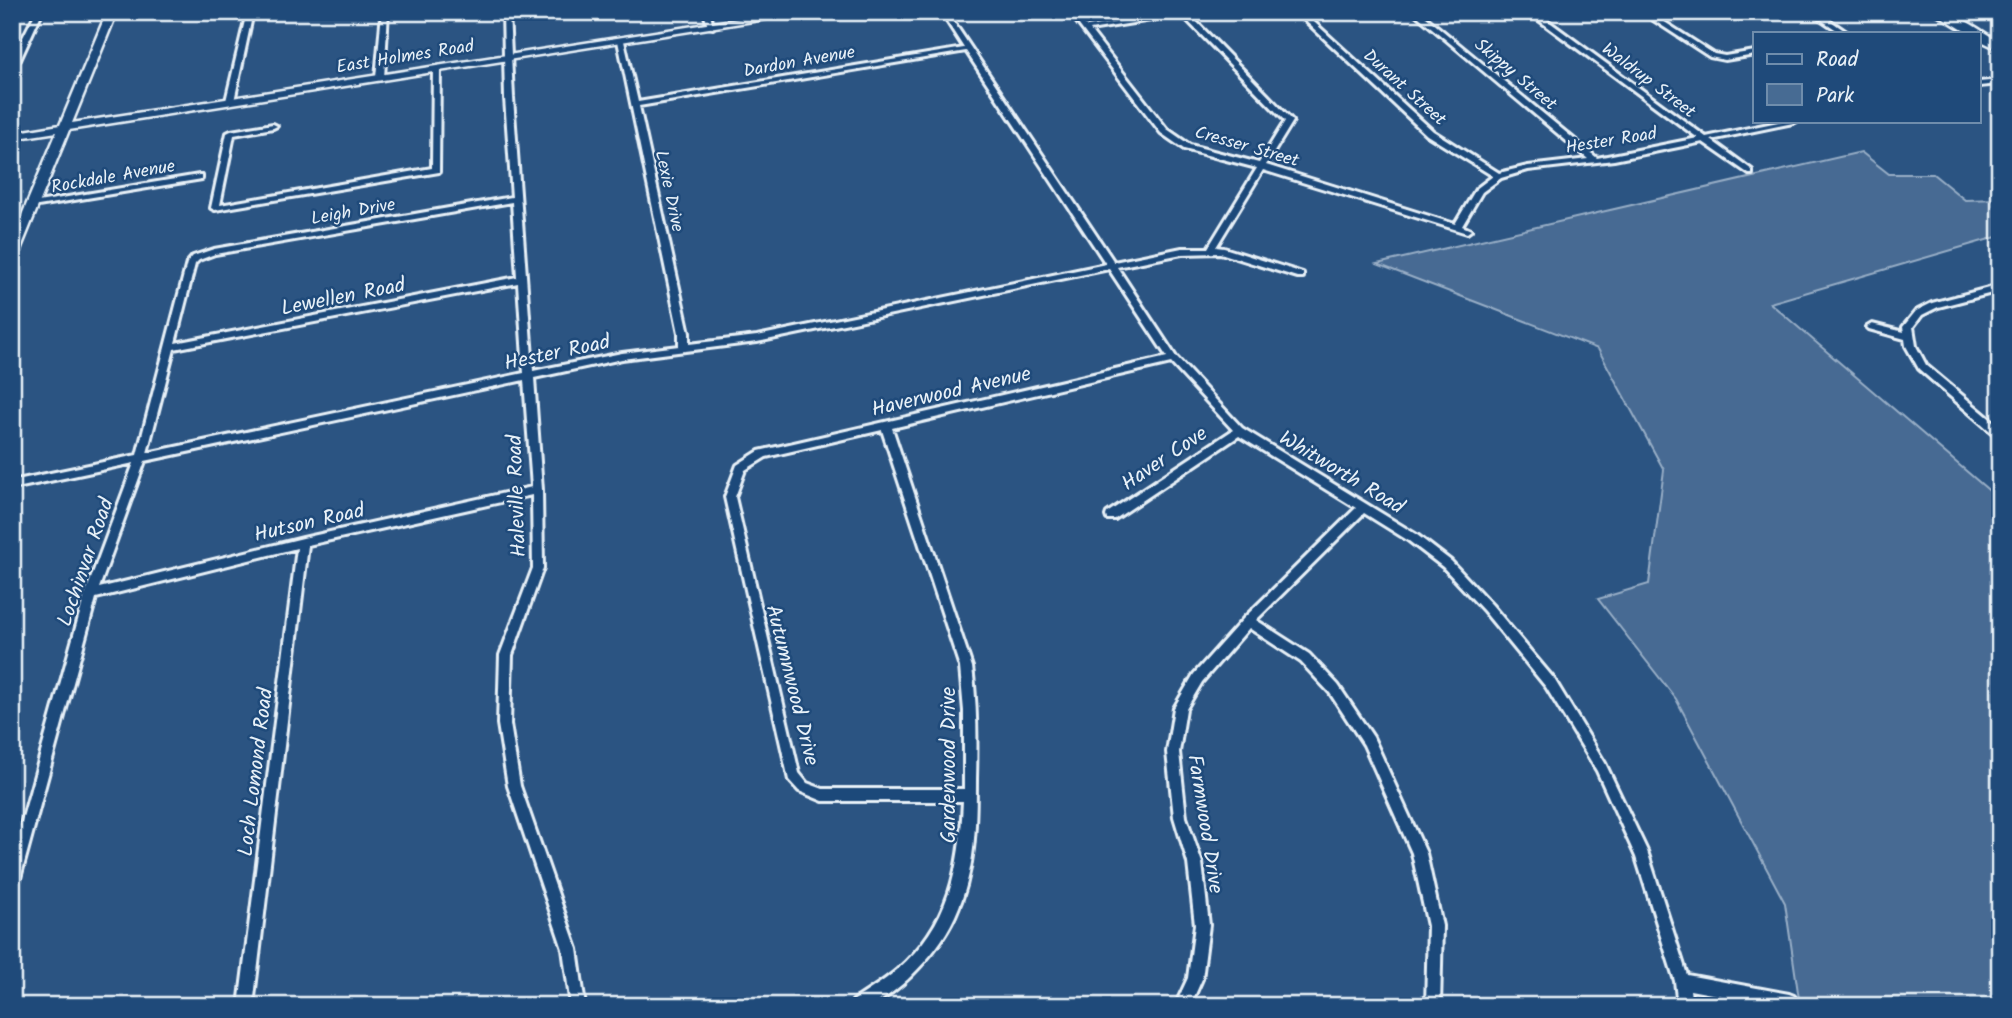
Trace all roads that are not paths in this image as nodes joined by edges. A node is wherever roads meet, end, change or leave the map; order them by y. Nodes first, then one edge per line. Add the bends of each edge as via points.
1 (39, 12) edge
2 (112, 12) edge
3 (250, 12) edge
4 (385, 12) edge
5 (506, 12) edge
6 (707, 12) edge
7 (804, 12) edge
8 (944, 12) edge
9 (1072, 12) edge
10 (1299, 12) edge
11 (1416, 12) edge
12 (1531, 12) edge
13 (1644, 12) edge
14 (1813, 12) edge
15 (1939, 12) edge
16 (711, 27) junction
17 (1086, 29) junction
18 (1843, 32) edge
19 (1974, 32) edge
20 (1980, 36) edge
21 (621, 41) junction
22 (2000, 47) edge
23 (968, 49) junction
24 (1753, 53) edge
25 (509, 58) junction
26 (12, 61) edge
27 (436, 69) junction
28 (380, 78) junction
29 (2000, 82) edge
30 (1980, 84) edge
31 (230, 101) junction
32 (636, 104) junction
33 (1788, 122) edge
34 (273, 126) dead end
35 (65, 128) junction
36 (12, 136) edge
37 (1703, 140) junction
38 (1596, 161) junction
39 (1260, 166) junction
40 (1749, 172) dead end
41 (1498, 176) junction
42 (200, 177) dead end
43 (516, 199) junction
44 (32, 205) junction
45 (1458, 226) junction
46 (1467, 229) dead end
47 (14, 249) edge
48 (1211, 249) junction
49 (196, 258) joint
50 (1112, 265) junction
51 (1300, 275) dead end
52 (523, 279) junction
53 (1997, 292) edge
54 (1872, 327) dead end
55 (1910, 337) junction
56 (169, 347) junction
57 (684, 348) junction
58 (1173, 359) junction
59 (530, 376) junction
60 (886, 426) junction
61 (1239, 431) junction
62 (2000, 433) edge
63 (141, 458) junction
64 (741, 468) joint
65 (12, 485) edge
66 (537, 490) junction
67 (1363, 507) junction
68 (1111, 516) dead end
69 (303, 542) junction
70 (91, 595) junction
71 (1248, 621) junction
72 (970, 795) junction
73 (12, 882) edge
74 (1682, 981) junction
75 (1789, 1001) dead end
76 (246, 1006) edge
77 (578, 1006) edge
78 (858, 1006) edge
79 (1182, 1006) edge
80 (1433, 1006) edge
81 (1685, 1006) edge

1 - 26 street
2 - 35 main road
3 - 31 street
4 - 28 street
5 - 25 street, Haleville Road
6 - 16 street
7 - 16 main road, East Holmes Road
8 - 23 street, Whitworth Road
9 - 17 street, Cresser Street
10 - 41 street, Durant Street via 1430,133
11 - 38 street, Skippy Street
12 - 37 street, Waldrup Street
13 - 24 street via 1712,56
14 - 18 street
15 - 19 main road
16 - 21 main road, East Holmes Road
17 - 39 street, Cresser Street via 1164,131 1187,146
17 - 39 street via 1184,13 1289,121
20 - 22 main road
21 - 25 main road, East Holmes Road
21 - 32 street, Lexie Drive
23 - 32 street, Dardon Avenue
23 - 50 street, Whitworth Road
25 - 27 main road, East Holmes Road
25 - 43 street, Haleville Road
27 - 28 main road, East Holmes Road
27 - 34 street via 436,170 215,208 231,133
28 - 31 main road, East Holmes Road
29 - 30 street
31 - 35 main road, East Holmes Road
32 - 57 street, Lexie Drive
33 - 37 street, Hester Road
35 - 36 main road, East Holmes Road
35 - 44 main road
37 - 38 street, Hester Road
37 - 40 street, Waldrup Street
38 - 41 street, Hester Road
39 - 45 street, Cresser Street
39 - 48 street
41 - 45 street via 1479,191
42 - 44 street, Rockdale Avenue
43 - 49 street, Leigh Drive
43 - 52 street, Haleville Road
44 - 47 main road
45 - 46 street, Cresser Street
48 - 50 street, Hester Road
48 - 51 street
49 - 56 street, Lochinvar Road via 187,269
50 - 57 street, Hester Road via 757,339
50 - 58 street, Whitworth Road
52 - 56 street, Lewellen Road
52 - 59 street, Haleville Road
53 - 55 street via 1935,305 1919,313 1908,327
54 - 55 street
55 - 62 street via 1922,367
56 - 63 street, Lochinvar Road
57 - 59 street, Hester Road
58 - 60 street, Haverwood Avenue
58 - 61 street, Whitworth Road
59 - 63 street, Hester Road
59 - 66 street, Haleville Road
60 - 64 street, Haverwood Avenue via 763,454
60 - 72 street, Gardenwood Drive via 966,667 972,703
61 - 67 street, Whitworth Road
61 - 68 street, Haver Cove
63 - 65 street, Hester Road
63 - 70 street, Lochinvar Road
64 - 72 street, Autumnwood Drive via 730,497 793,776 803,787 823,795
66 - 69 street, Hutson Road
66 - 77 street, Haleville Road via 538,568 506,655 504,723 514,786 570,949
67 - 71 street, Farmwood Drive
67 - 74 street, Whitworth Road via 1447,564 1550,683 1601,767 1643,856
69 - 70 street, Hutson Road
69 - 76 street, Loch Lomond Road
70 - 73 street, Lochinvar Road
71 - 79 street, Farmwood Drive via 1198,678 1180,708 1174,741 1180,817 1195,863 1202,925 1195,979
71 - 80 street via 1305,658 1334,689 1369,741 1419,853 1435,926
72 - 78 street, Gardenwood Drive via 970,832 960,888 942,927 903,974
74 - 75 street
74 - 81 street, Whitworth Road

